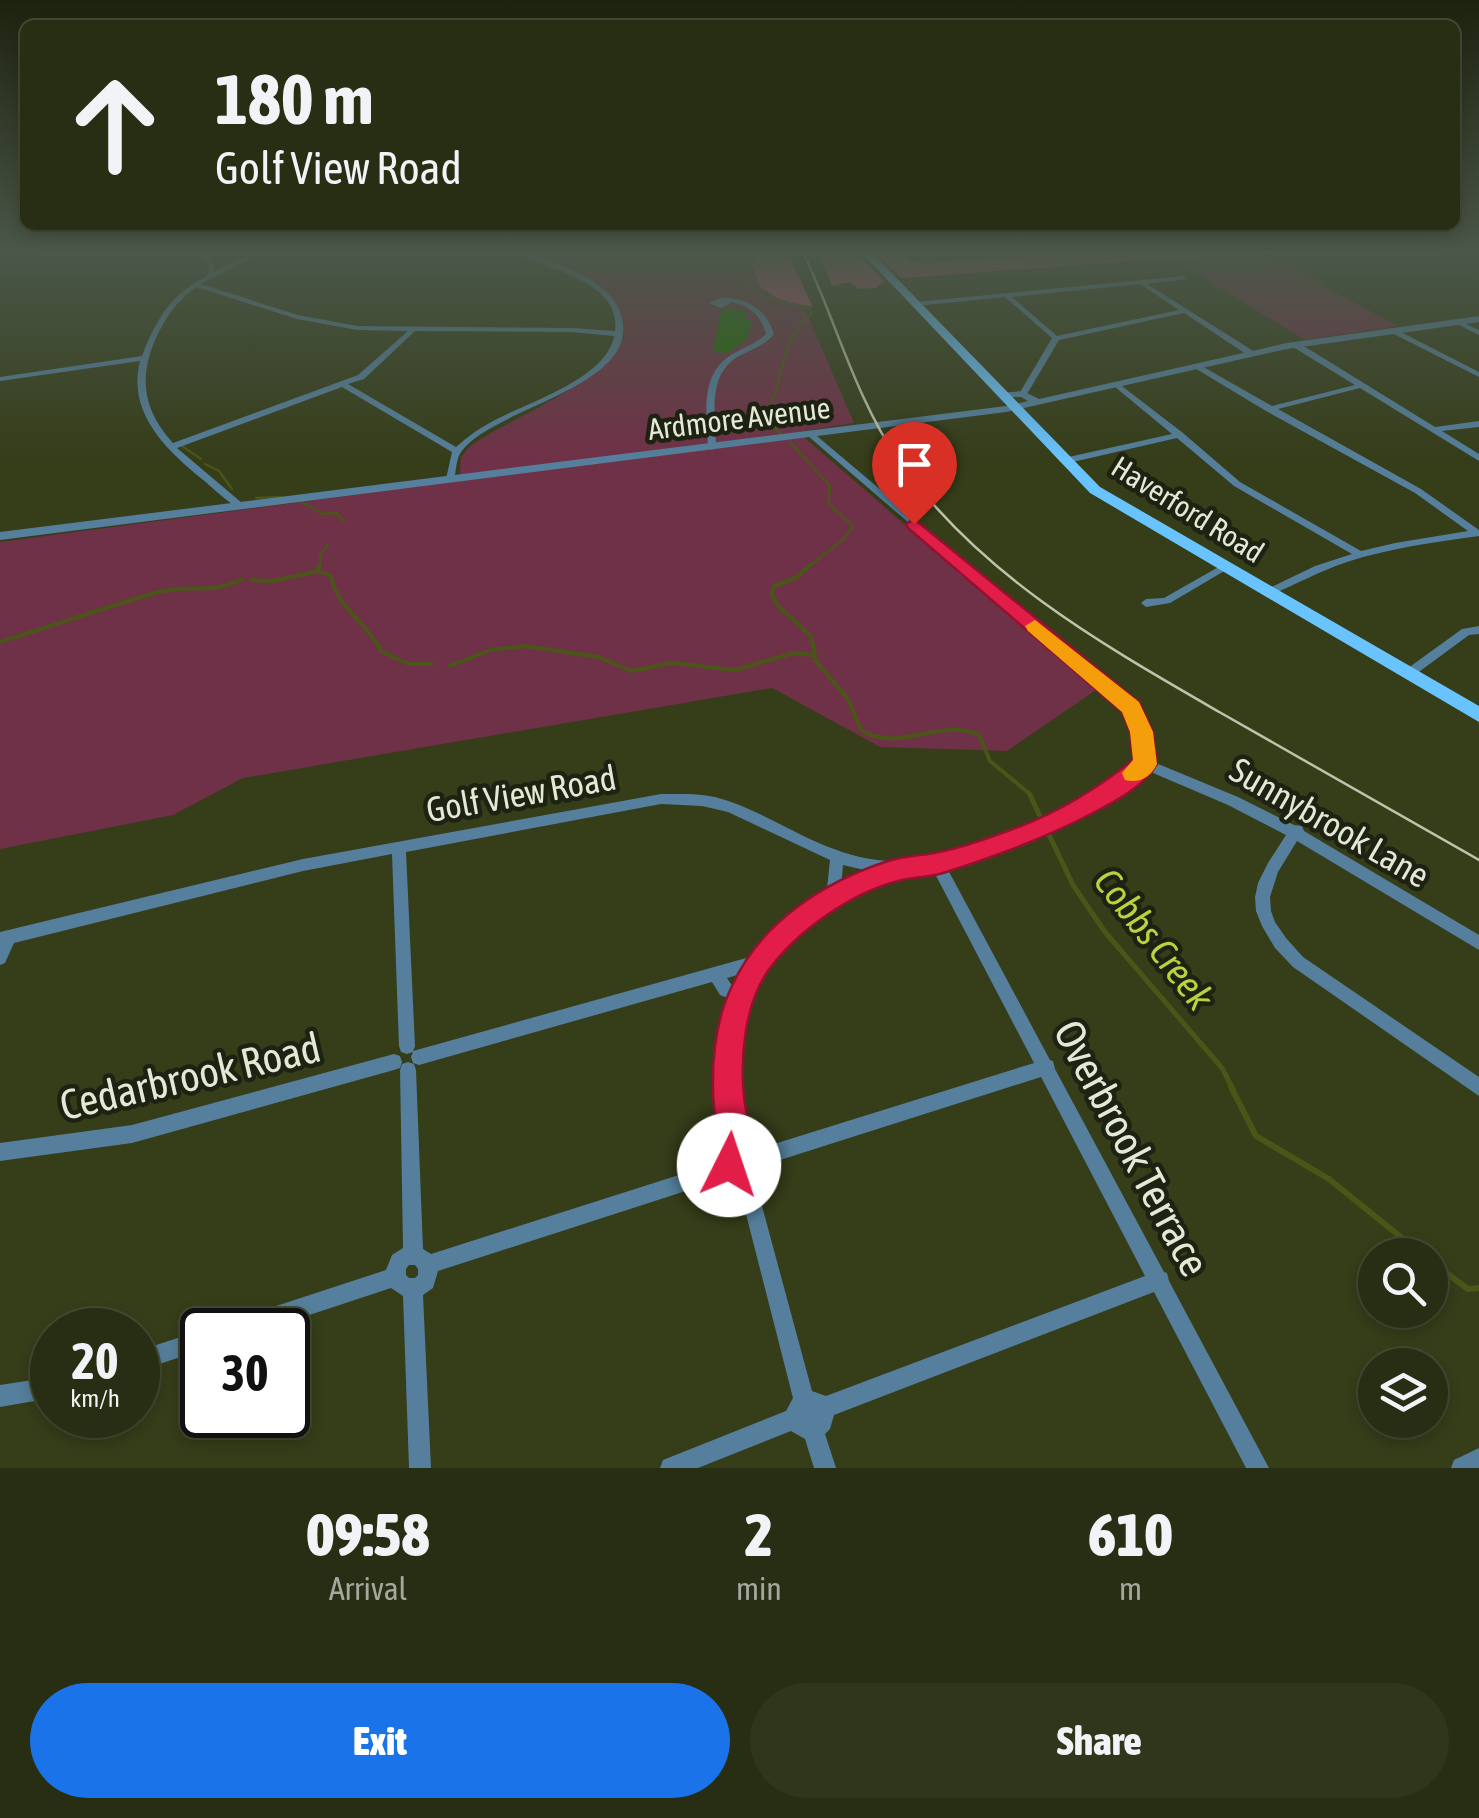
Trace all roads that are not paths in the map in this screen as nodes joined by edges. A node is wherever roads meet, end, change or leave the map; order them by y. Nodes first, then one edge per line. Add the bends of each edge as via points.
1 (161, 323) edge
2 (327, 323) edge
3 (618, 323) edge
4 (765, 323) edge
5 (933, 323) edge
6 (1038, 323) edge
7 (1133, 323) edge
8 (1202, 323) edge
9 (1454, 323) edge
10 (412, 331) junction
11 (1396, 331) junction
12 (620, 334) junction
13 (1056, 338) junction
14 (1296, 345) junction
15 (1252, 354) junction
16 (142, 358) junction
17 (1197, 366) junction
18 (1479, 375) edge
19 (0, 378) edge
20 (344, 385) junction
21 (1118, 385) junction
22 (1362, 385) junction
23 (1019, 401) junction
24 (1269, 409) junction
25 (1479, 424) edge
26 (1434, 430) junction
27 (811, 434) junction
28 (1180, 435) junction
29 (712, 446) junction
30 (171, 447) junction
31 (457, 450) junction
32 (1479, 458) edge
33 (1064, 462) junction
34 (451, 479) junction
35 (239, 505) junction
36 (1478, 533) edge
37 (0, 536) edge
38 (1358, 552) junction
39 (1222, 568) junction
40 (1267, 593) junction
41 (1146, 603) dead end
42 (1479, 630) edge
43 (1408, 674) junction
44 (1479, 715) edge
45 (1146, 764) junction
46 (1296, 830) junction
47 (399, 846) junction
48 (837, 857) junction
49 (937, 864) junction
50 (892, 871) junction
51 (832, 898) junction
52 (4, 939) edge
53 (1479, 943) edge
54 (0, 958) edge
55 (758, 962) junction
56 (716, 974) junction
57 (742, 996) junction
58 (407, 1059) junction
59 (1047, 1067) junction
60 (1479, 1087) edge
61 (0, 1152) edge
62 (741, 1164) junction
63 (420, 1260) junction
64 (1160, 1280) junction
65 (405, 1283) junction
66 (310, 1309) edge
67 (30, 1391) edge
68 (0, 1396) edge
69 (809, 1414) junction
70 (1479, 1459) edge
71 (420, 1468) edge
72 (671, 1468) edge
73 (826, 1468) edge
74 (1258, 1468) edge
75 (1462, 1468) edge

1 - 16 street
2 - 10 street
3 - 12 street
4 - 29 street via 770,334 763,342 724,360 713,374
5 - 23 main road, Haverford Road via 1002,395
6 - 13 street
7 - 13 street
8 - 15 street
9 - 11 street, Ardmore Avenue
10 - 12 street
10 - 20 street via 361,378
11 - 14 street, Ardmore Avenue
11 - 18 street
12 - 31 street via 598,368
13 - 23 street
14 - 15 street, Ardmore Avenue
14 - 22 street
15 - 17 street, Ardmore Avenue
16 - 19 street
16 - 30 street via 141,401
17 - 21 street, Ardmore Avenue
17 - 24 street
20 - 30 street
20 - 31 street
21 - 23 street, Ardmore Avenue via 1039,403
21 - 28 street
22 - 24 street
22 - 26 street
23 - 27 street, Ardmore Avenue
23 - 33 main road, Haverford Road
24 - 36 street via 1418,491
25 - 26 street
26 - 32 street
27 - 29 street, Ardmore Avenue
27 - 45 street via 1132,708
28 - 33 street
28 - 38 street via 1237,484
29 - 34 street, Ardmore Avenue
30 - 35 street
31 - 34 street
33 - 39 main road, Haverford Road via 1125,511
34 - 35 street, Ardmore Avenue
35 - 37 street, Ardmore Avenue
36 - 38 street
38 - 40 street
39 - 40 main road, Haverford Road
39 - 41 street via 1166,601
40 - 43 main road, Haverford Road
42 - 43 street via 1466,632
43 - 44 main road, Haverford Road
45 - 46 street, Sunnybrook Lane
45 - 49 street, Golf View Road via 1103,797 1049,824
46 - 53 street, Sunnybrook Lane
46 - 60 street via 1260,894 1275,939 1298,962
47 - 48 street, Golf View Road via 661,799 713,802
47 - 52 street, Golf View Road
47 - 58 street
48 - 50 street, Golf View Road
48 - 51 street
49 - 50 street, Golf View Road
49 - 59 street, Overbrook Terrace
50 - 51 street
51 - 55 street
52 - 54 street
55 - 56 street, Cedarbrook Road
55 - 57 street
56 - 57 street via 726,990
56 - 58 street, Cedarbrook Road
57 - 62 street via 729,1040 728,1093
58 - 61 street, Cedarbrook Road via 132,1134
58 - 63 street
59 - 62 street
59 - 64 street, Overbrook Terrace
62 - 63 street
62 - 69 street
63 - 65 street via 399,1266
64 - 69 street
64 - 74 street, Overbrook Terrace
65 - 66 street
65 - 71 street
67 - 68 street
69 - 72 street
69 - 73 street
70 - 75 street

